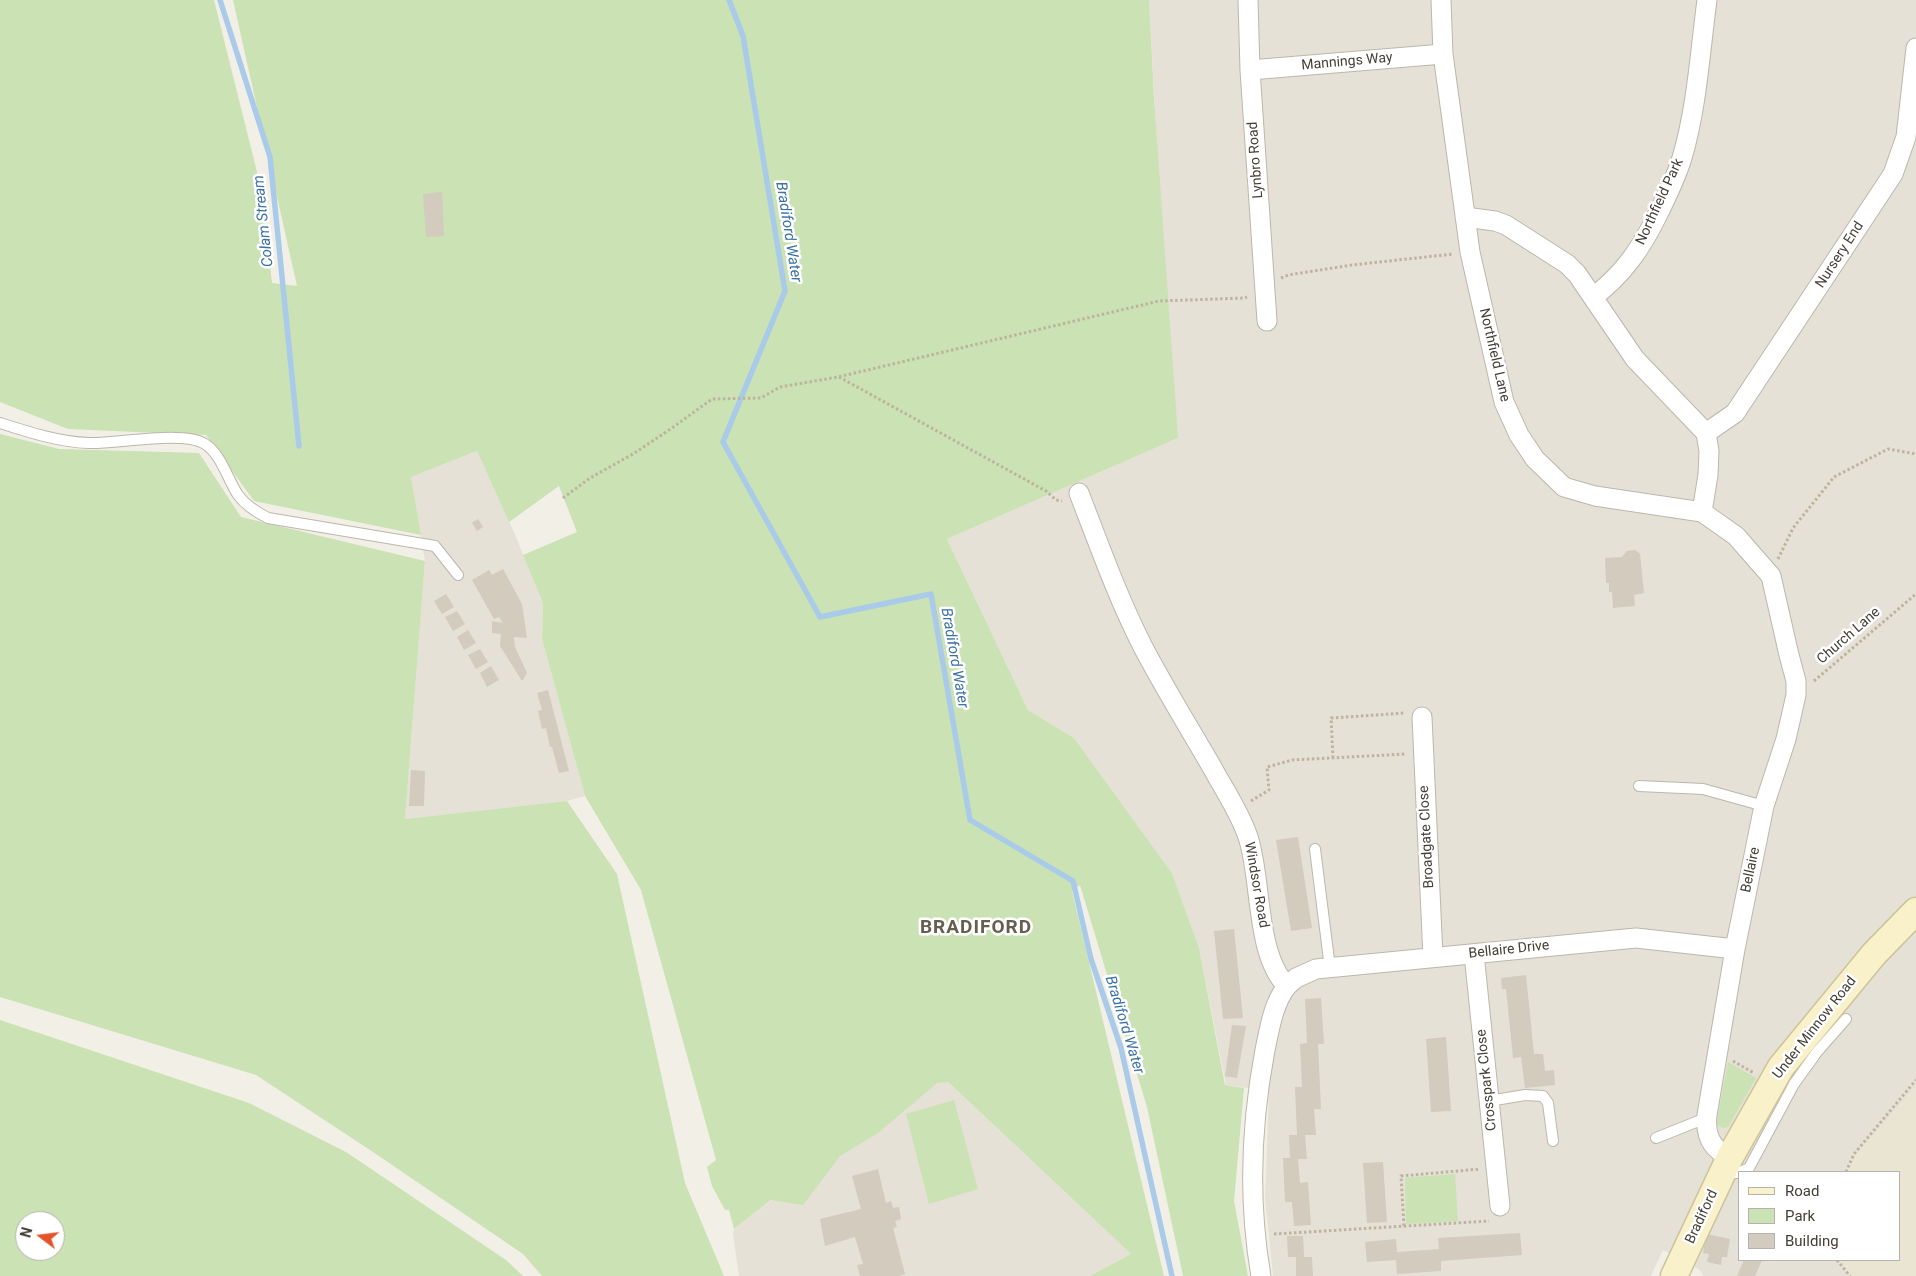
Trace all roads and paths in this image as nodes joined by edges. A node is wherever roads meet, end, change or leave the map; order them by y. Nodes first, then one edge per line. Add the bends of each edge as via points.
1 (1248, 0) edge
2 (1441, 0) edge
3 (1707, 0) edge
4 (1916, 48) edge
5 (1443, 54) junction
6 (1250, 70) junction
7 (1465, 218) junction
8 (1470, 252) junction
9 (1265, 287) junction
10 (1593, 297) junction
11 (1267, 321) dead end
12 (838, 377) junction
13 (0, 423) edge
14 (1706, 433) junction
15 (1916, 454) edge
16 (1078, 493) joint
17 (564, 498) dead end
18 (1702, 512) junction
19 (458, 575) dead end
20 (1772, 576) junction
21 (1916, 594) edge
22 (1796, 695) junction
23 (1422, 717) joint
24 (1423, 753) junction
25 (1333, 758) junction
26 (1639, 786) dead end
27 (1764, 806) junction
28 (1236, 810) junction
29 (1315, 848) dead end
30 (1916, 911) edge
31 (1735, 949) junction
32 (1474, 954) junction
33 (1433, 957) junction
34 (1330, 968) junction
35 (1287, 986) junction
36 (1846, 1019) dead end
37 (1718, 1052) junction
38 (1916, 1080) edge
39 (1772, 1083) junction
40 (1489, 1101) junction
41 (1706, 1118) junction
42 (1656, 1138) dead end
43 (1553, 1141) dead end
44 (1727, 1164) junction
45 (1496, 1168) junction
46 (1742, 1171) edge
47 (1846, 1171) edge
48 (1738, 1173) edge
49 (1500, 1206) joint
50 (1404, 1226) junction
51 (1255, 1235) junction
52 (1837, 1261) edge
53 (1675, 1275) edge
54 (1261, 1276) edge
55 (1850, 1276) edge

1 - 6 street, Lynbro Road
2 - 5 street, Northfield Lane
3 - 10 street, Northfield Park via 1694,106 1682,158 1647,237 1609,285
4 - 14 street, Nursery End via 1906,137 1893,174 1735,413
5 - 6 street, Mannings Way
5 - 7 street, Northfield Lane
6 - 9 street, Lynbro Road
7 - 8 street, Northfield Lane
7 - 10 street via 1495,222 1520,234 1568,264
8 - 9 path via 1352,264 1288,275
8 - 18 street, Northfield Lane via 1504,402 1519,435 1535,459 1555,480 1573,490
9 - 11 street, Lynbro Road
9 - 12 path via 1244,298 1159,301
10 - 14 street via 1635,359
12 - 16 path via 1046,491 1056,500 1063,501
12 - 17 path via 780,387 761,398 712,399
13 - 19 lane via 88,443 194,439 206,444 220,460 238,495 252,510 268,518 435,546
14 - 18 street via 1708,475
15 - 20 path via 1888,449 1834,477 1793,528
16 - 28 street, Windsor Road via 1143,647
18 - 20 street, Northfield Lane via 1736,536
20 - 22 street, Bellaire via 1796,681
21 - 22 path, Church Lane
22 - 27 street, Bellaire via 1786,739
23 - 24 street, Broadgate Close
23 - 25 path via 1421,711 1331,718
24 - 25 path
24 - 33 street, Broadgate Close
25 - 28 path via 1292,760 1267,767 1269,790
26 - 27 lane via 1704,789
27 - 31 street, Bellaire
28 - 35 street, Windsor Road via 1249,838 1266,943
29 - 34 lane
30 - 39 street, Under Minnow Road via 1868,961
31 - 32 street, Bellaire Drive via 1636,938
31 - 37 street, Bellaire
32 - 33 street, Bellaire Drive
32 - 40 street, Crosspark Close
33 - 34 street, Bellaire Drive
34 - 35 street, Bellaire Drive via 1309,971
35 - 51 street via 1271,1020 1258,1088 1252,1170
36 - 46 lane via 1794,1084 1749,1168
37 - 39 path
37 - 41 street, Bellaire
38 - 47 path via 1854,1154
39 - 44 street, Under Minnow Road
40 - 43 lane via 1526,1095 1546,1098
40 - 45 street, Crosspark Close
41 - 42 lane
41 - 44 street, Bellaire via 1712,1146
44 - 48 lane
44 - 53 street, Bradiford
45 - 49 street, Crosspark Close
45 - 50 path via 1401,1176
49 - 50 path via 1506,1205 1506,1219
50 - 51 path
51 - 54 street
52 - 55 path

